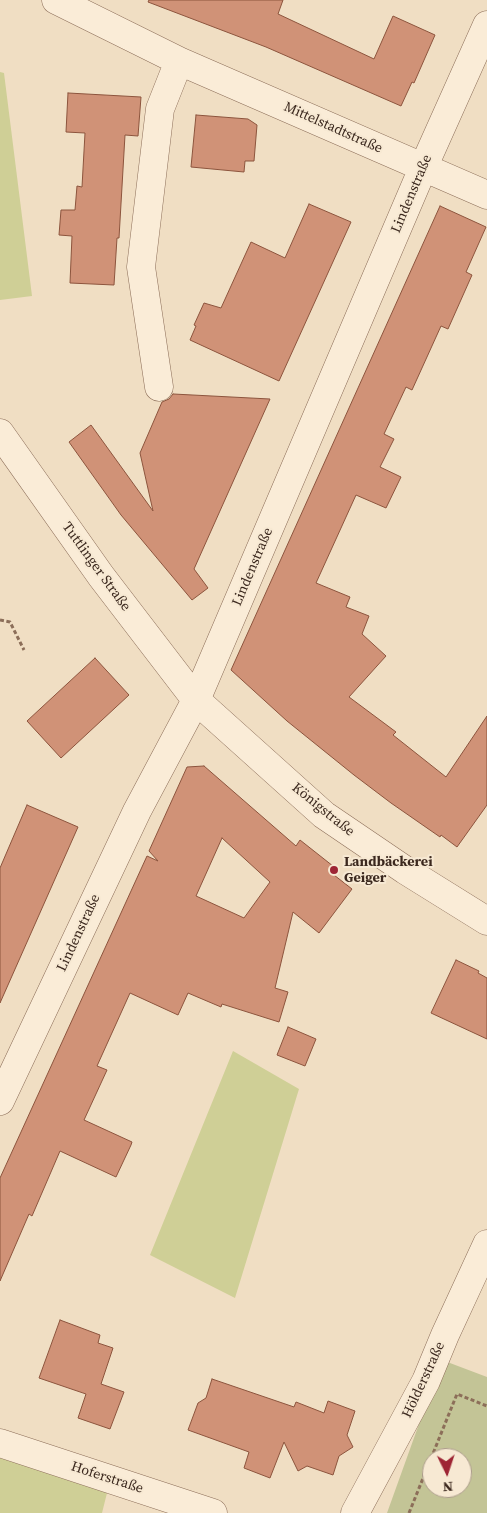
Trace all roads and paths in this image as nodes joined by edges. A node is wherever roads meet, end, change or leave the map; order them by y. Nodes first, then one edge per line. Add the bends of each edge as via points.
1 (64, 2) edge
2 (487, 25) edge
3 (179, 61) junction
4 (423, 168) junction
5 (487, 195) edge
6 (159, 387) dead end
7 (0, 433) edge
8 (0, 620) edge
9 (24, 650) dead end
10 (196, 700) junction
11 (487, 921) edge
12 (0, 1101) edge
13 (487, 1244) edge
14 (487, 1406) edge
15 (0, 1443) edge
16 (213, 1513) edge
17 (354, 1513) edge
18 (409, 1513) edge

1 - 3 street, Mittelstadtstraße
2 - 4 street, Lindenstraße
3 - 4 street, Mittelstadtstraße
3 - 6 street via 160,109 141,266
4 - 5 street, Mittelstadtstraße
4 - 10 street, Lindenstraße
7 - 10 street, Tuttlinger Straße
8 - 9 path via 10,622
10 - 11 street, Königstraße via 324,815
10 - 12 street, Lindenstraße via 137,811
13 - 17 street, Hölderstraße via 426,1380
14 - 18 path via 457,1394
15 - 16 street, Hoferstraße

